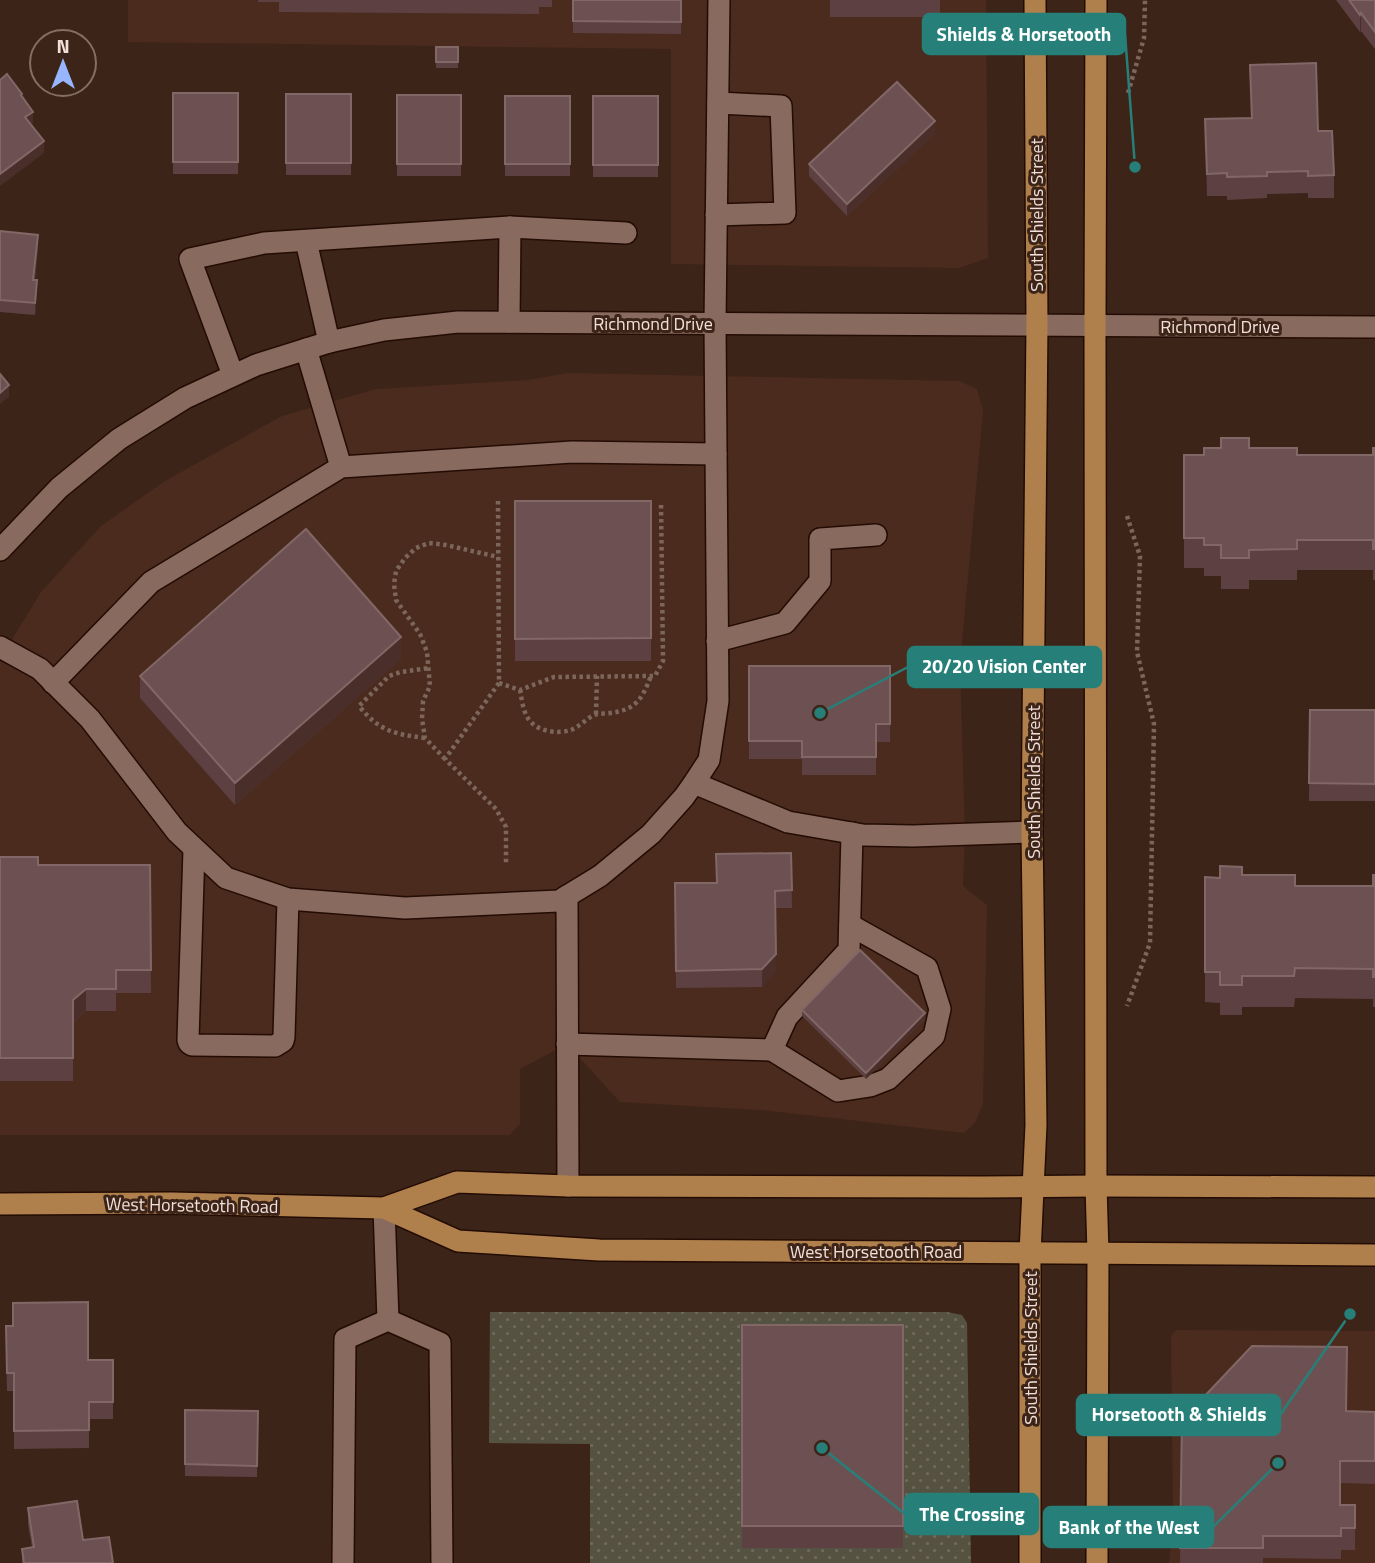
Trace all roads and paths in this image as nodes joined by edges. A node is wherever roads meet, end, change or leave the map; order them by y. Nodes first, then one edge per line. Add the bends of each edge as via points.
1 (719, 0) edge
2 (1035, 0) edge
3 (1096, 0) edge
4 (1144, 0) edge
5 (1127, 97) dead end
6 (718, 103) junction
7 (716, 215) junction
8 (510, 227) junction
9 (626, 233) dead end
10 (306, 241) junction
11 (509, 323) junction
12 (715, 323) junction
13 (1037, 324) junction
14 (1095, 325) junction
15 (1375, 327) edge
16 (329, 342) junction
17 (306, 349) junction
18 (233, 375) junction
19 (716, 454) junction
20 (341, 467) junction
21 (498, 501) dead end
22 (661, 502) dead end
23 (1125, 507) dead end
24 (876, 535) dead end
25 (0, 550) edge
26 (498, 557) junction
27 (717, 641) junction
28 (0, 647) edge
29 (429, 668) junction
30 (597, 676) junction
31 (650, 676) junction
32 (53, 683) junction
33 (499, 683) junction
34 (520, 690) junction
35 (596, 714) junction
36 (425, 738) junction
37 (445, 758) junction
38 (694, 783) junction
39 (1032, 832) junction
40 (852, 833) junction
41 (194, 849) junction
42 (506, 864) dead end
43 (567, 896) junction
44 (288, 899) junction
45 (850, 925) junction
46 (1127, 1008) dead end
47 (567, 1044) junction
48 (772, 1051) junction
49 (568, 1185) junction
50 (1096, 1185) junction
51 (1034, 1187) junction
52 (1375, 1188) edge
53 (0, 1204) edge
54 (384, 1208) junction
55 (1030, 1253) junction
56 (1097, 1253) junction
57 (1375, 1255) edge
58 (388, 1320) junction
59 (343, 1563) edge
60 (442, 1563) edge
61 (1030, 1563) edge
62 (1097, 1563) edge

1 - 6 street
2 - 13 main road, South Shields Street
3 - 14 main road
4 - 5 path via 1144,38
6 - 7 street
6 - 7 street via 780,106 785,212
7 - 12 street
8 - 9 street
8 - 10 street
8 - 11 street
10 - 16 street
10 - 18 street via 264,243 190,260
11 - 12 street, Richmond Drive
11 - 16 street, Richmond Drive via 396,329
12 - 13 street, Richmond Drive
12 - 19 street
13 - 14 street, Richmond Drive
13 - 39 main road, South Shields Street
14 - 15 street, Richmond Drive
14 - 50 main road
16 - 17 street, Richmond Drive
17 - 18 street, Richmond Drive
17 - 20 street
18 - 25 street, Richmond Drive via 119,439 59,488
19 - 20 street via 572,452
19 - 27 street
20 - 32 street via 150,582
21 - 26 path
22 - 31 path via 663,661 655,676
23 - 46 path via 1140,556 1137,652 1154,724 1150,943
24 - 27 street via 820,539 820,581 785,623
26 - 29 path via 429,543 416,548 396,571 396,600 420,634
26 - 33 path
27 - 38 street via 718,701 709,760
28 - 32 street via 40,669
29 - 36 path via 430,686 423,701
29 - 36 path via 388,676 359,706 371,721 387,730
30 - 31 path
30 - 34 path via 554,677
30 - 35 path
31 - 35 path via 640,700 630,708
32 - 41 street via 90,719
33 - 34 path
33 - 37 path
34 - 35 path via 530,722 542,730 572,730
36 - 37 path
37 - 42 path via 496,809 506,827
38 - 40 street via 788,822
38 - 43 street via 650,834 600,876
39 - 40 street
39 - 51 main road, South Shields Street
40 - 45 street
41 - 44 street via 226,878
41 - 44 street via 188,1040 192,1045 275,1046 283,1041
43 - 44 street via 559,901 405,908
43 - 47 street
45 - 48 street via 849,950 787,1017
45 - 48 street via 927,968 940,1009 934,1036 888,1079 870,1087 838,1091
47 - 48 street
47 - 49 street
49 - 51 main road, West Horsetooth Road
49 - 54 main road, West Horsetooth Road via 457,1182
50 - 51 main road, West Horsetooth Road
50 - 52 main road, West Horsetooth Road
50 - 56 main road
51 - 55 main road, South Shields Street
53 - 54 main road, West Horsetooth Road
54 - 55 main road, West Horsetooth Road via 458,1241 598,1250
54 - 58 street
55 - 56 main road, West Horsetooth Road
55 - 61 main road, South Shields Street
56 - 57 main road, West Horsetooth Road
56 - 62 main road
58 - 59 street via 345,1339
58 - 60 street via 440,1343

